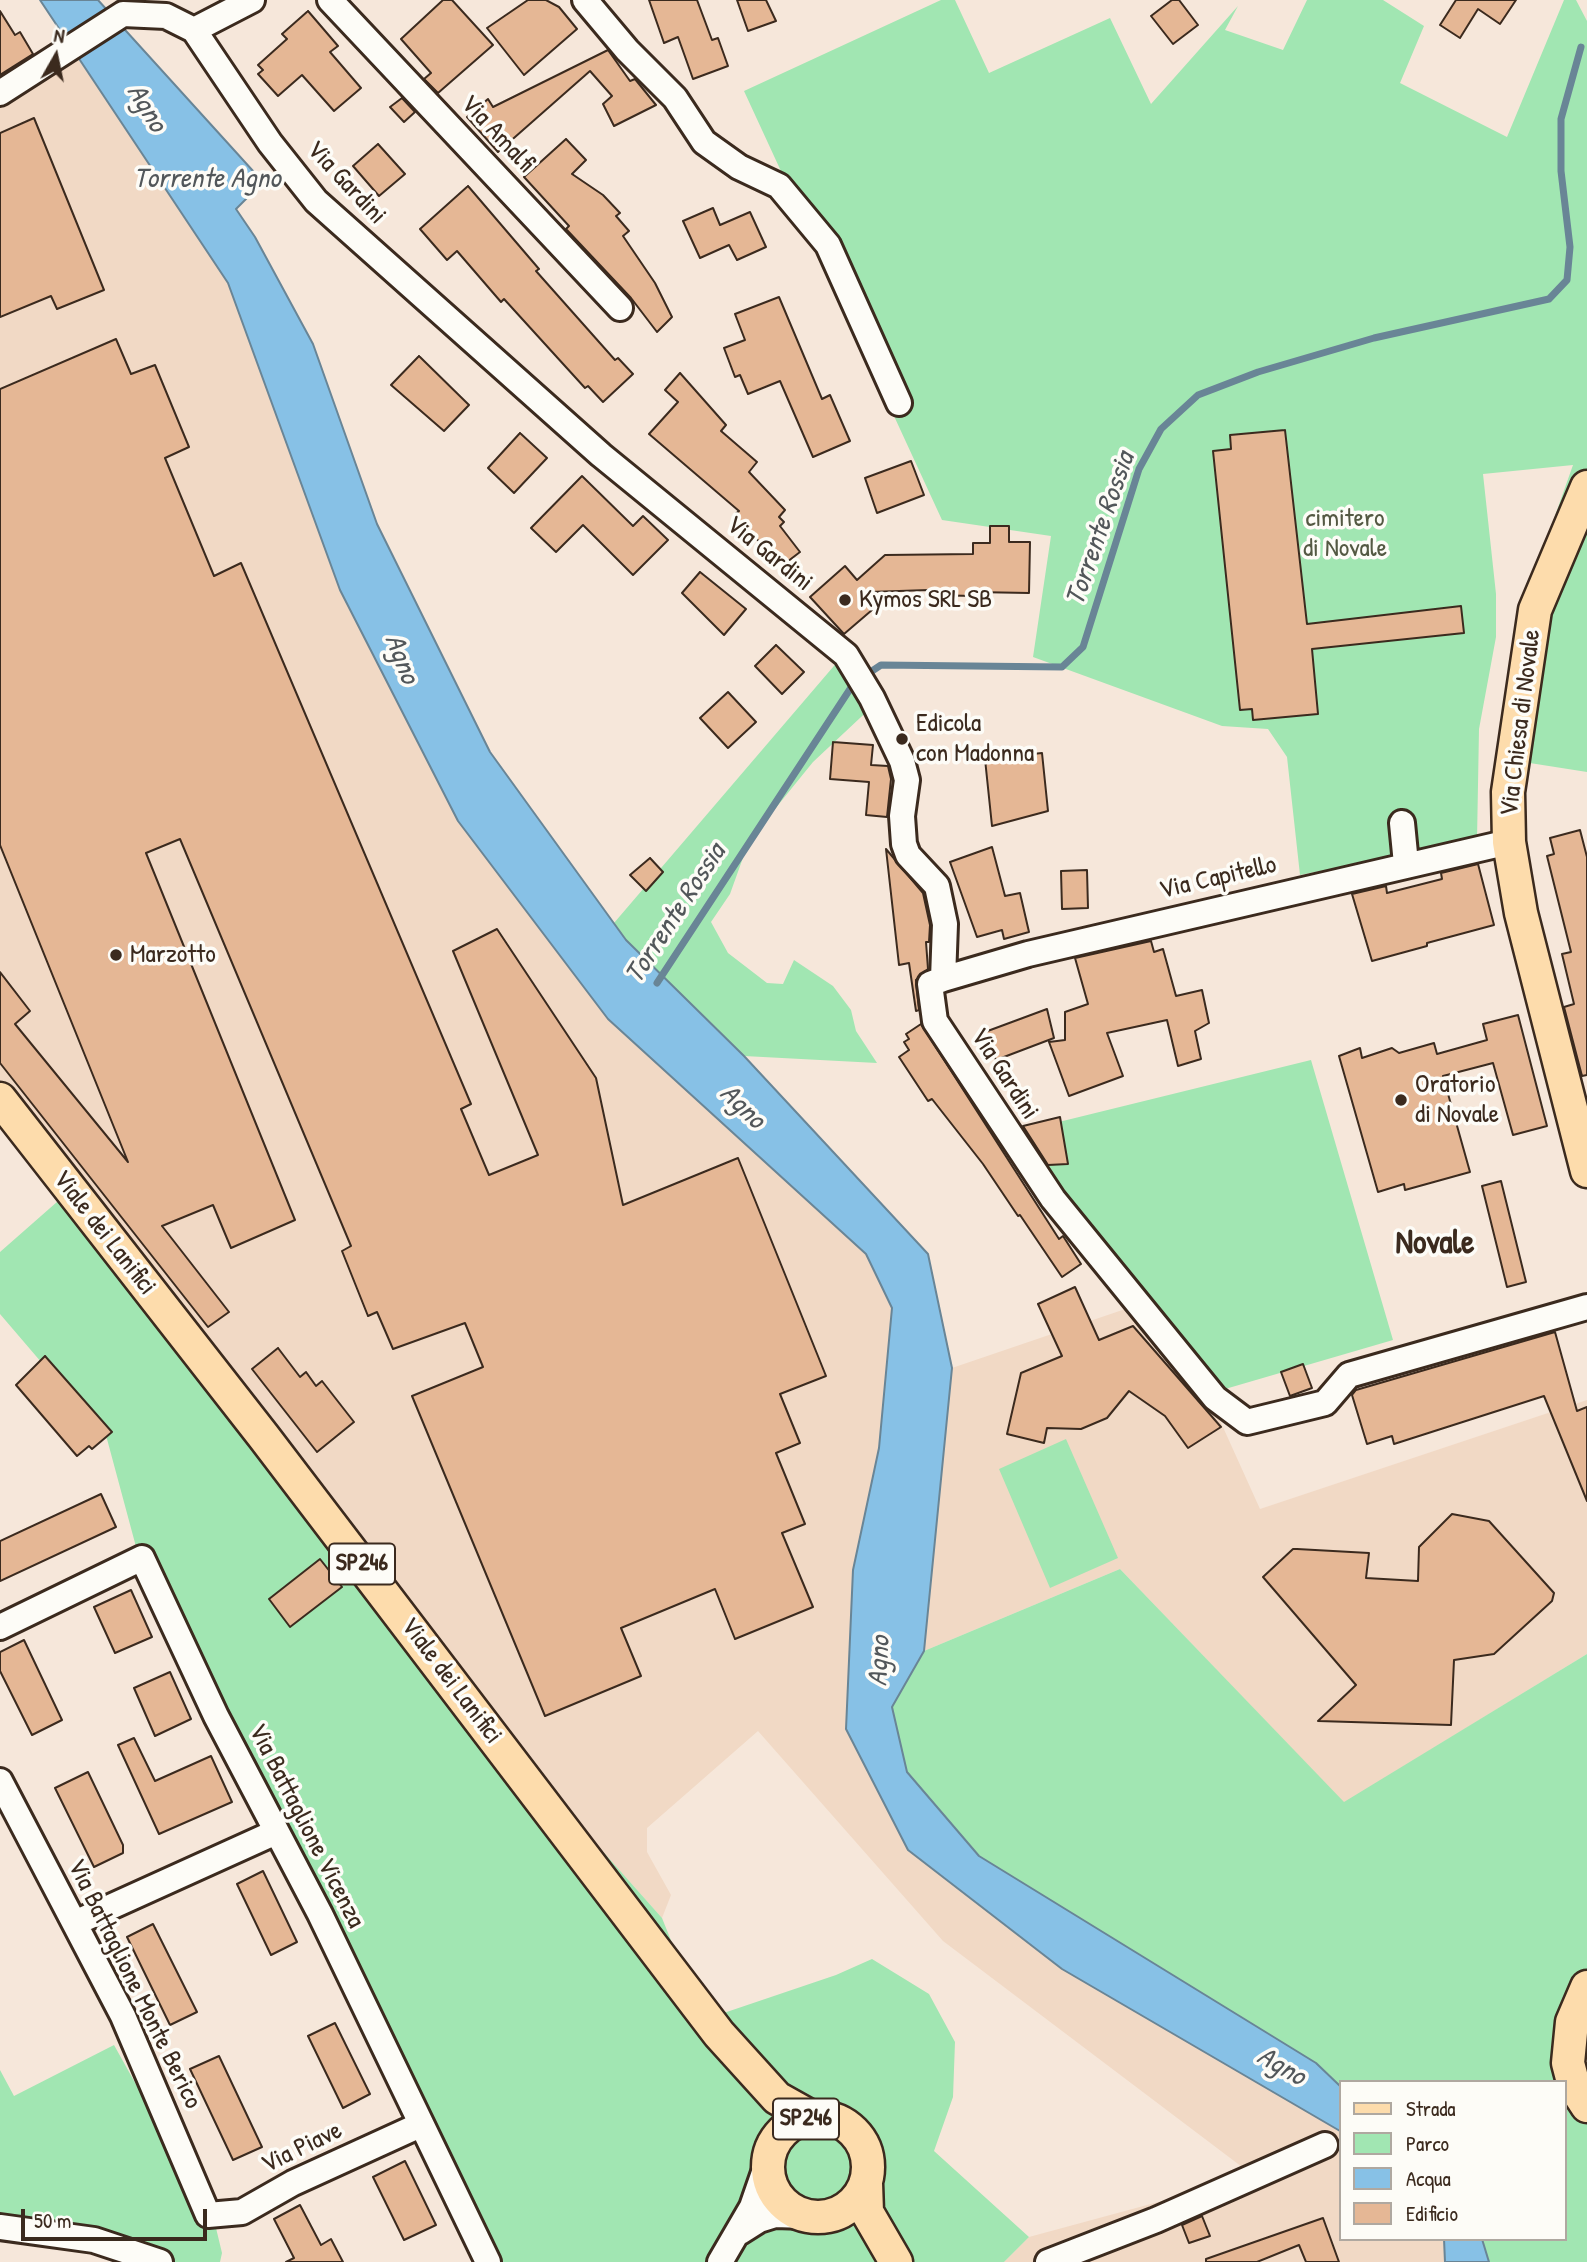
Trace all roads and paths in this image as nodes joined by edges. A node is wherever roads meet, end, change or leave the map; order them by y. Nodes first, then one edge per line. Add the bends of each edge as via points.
1 (252, 0) edge
2 (330, 0) edge
3 (585, 0) edge
4 (194, 30) junction
5 (0, 93) edge
6 (620, 308) dead end
7 (899, 403) dead end
8 (1587, 487) edge
9 (1402, 823) dead end
10 (1509, 842) junction
11 (1406, 864) junction
12 (943, 979) junction
13 (0, 1099) edge
14 (1587, 1171) edge
15 (1587, 1307) edge
16 (0, 1627) edge
17 (0, 1781) edge
18 (276, 1832) junction
19 (75, 1923) junction
20 (1587, 1987) edge
21 (719, 2034) junction
22 (1587, 2106) edge
23 (811, 2117) junction
24 (420, 2125) junction
25 (1325, 2146) dead end
26 (770, 2153) junction
27 (866, 2183) junction
28 (208, 2215) joint
29 (809, 2217) junction
30 (0, 2227) edge
31 (740, 2232) junction
32 (160, 2262) edge
33 (488, 2262) edge
34 (720, 2262) edge
35 (881, 2262) edge
36 (896, 2262) edge
37 (1048, 2262) edge

1 - 4 street
2 - 6 street, Via Amalfi
3 - 7 street via 675,98 704,142 739,167 779,186 828,244
4 - 5 street via 166,16 123,14
4 - 12 street, Via Gardini via 270,143 326,210 601,455 846,655 902,761 907,780 904,844 908,855 937,886 945,924
8 - 10 main road, Via Chiesa di Novale via 1535,610 1508,792
9 - 11 street
10 - 11 street, Via Capitello
10 - 14 main road, Via Chiesa di Novale via 1523,925
11 - 12 street, Via Capitello via 1028,954
12 - 15 street, Via Gardini via 930,984 934,1021 988,1105 1053,1199 1215,1398 1247,1422 1325,1403 1349,1376
13 - 21 main road, Viale dei Lanifici / SP246
16 - 18 street, Via Battaglione Vicenza via 142,1558
17 - 19 street, Via Battaglione Monte Berico
18 - 19 street
18 - 24 street, Via Battaglione Vicenza
19 - 28 street, Via Battaglione Monte Berico via 123,2016
20 - 22 main road via 1572,2022 1568,2063 1574,2087
21 - 23 main road, Viale dei Lanifici / SP246 via 777,2098
21 - 26 main road, Viale dei Lanifici / SP246 via 767,2120
23 - 26 main road, SP246 via 782,2132
23 - 27 main road, Viale dei Lanifici / SP246 via 839,2121 860,2139 868,2168
24 - 28 street, Via Piave via 293,2183 242,2212
24 - 33 street, Via Battaglione Vicenza
25 - 37 street
26 - 29 main road, Viale dei Lanifici / SP246 via 768,2175 780,2201
26 - 31 street
27 - 29 main road via 846,2210
27 - 36 main road, Viale dei Lanifici via 867,2212
29 - 31 street via 775,2215
29 - 35 main road, Viale dei Lanifici via 853,2234
30 - 32 street via 94,2241
31 - 34 street

